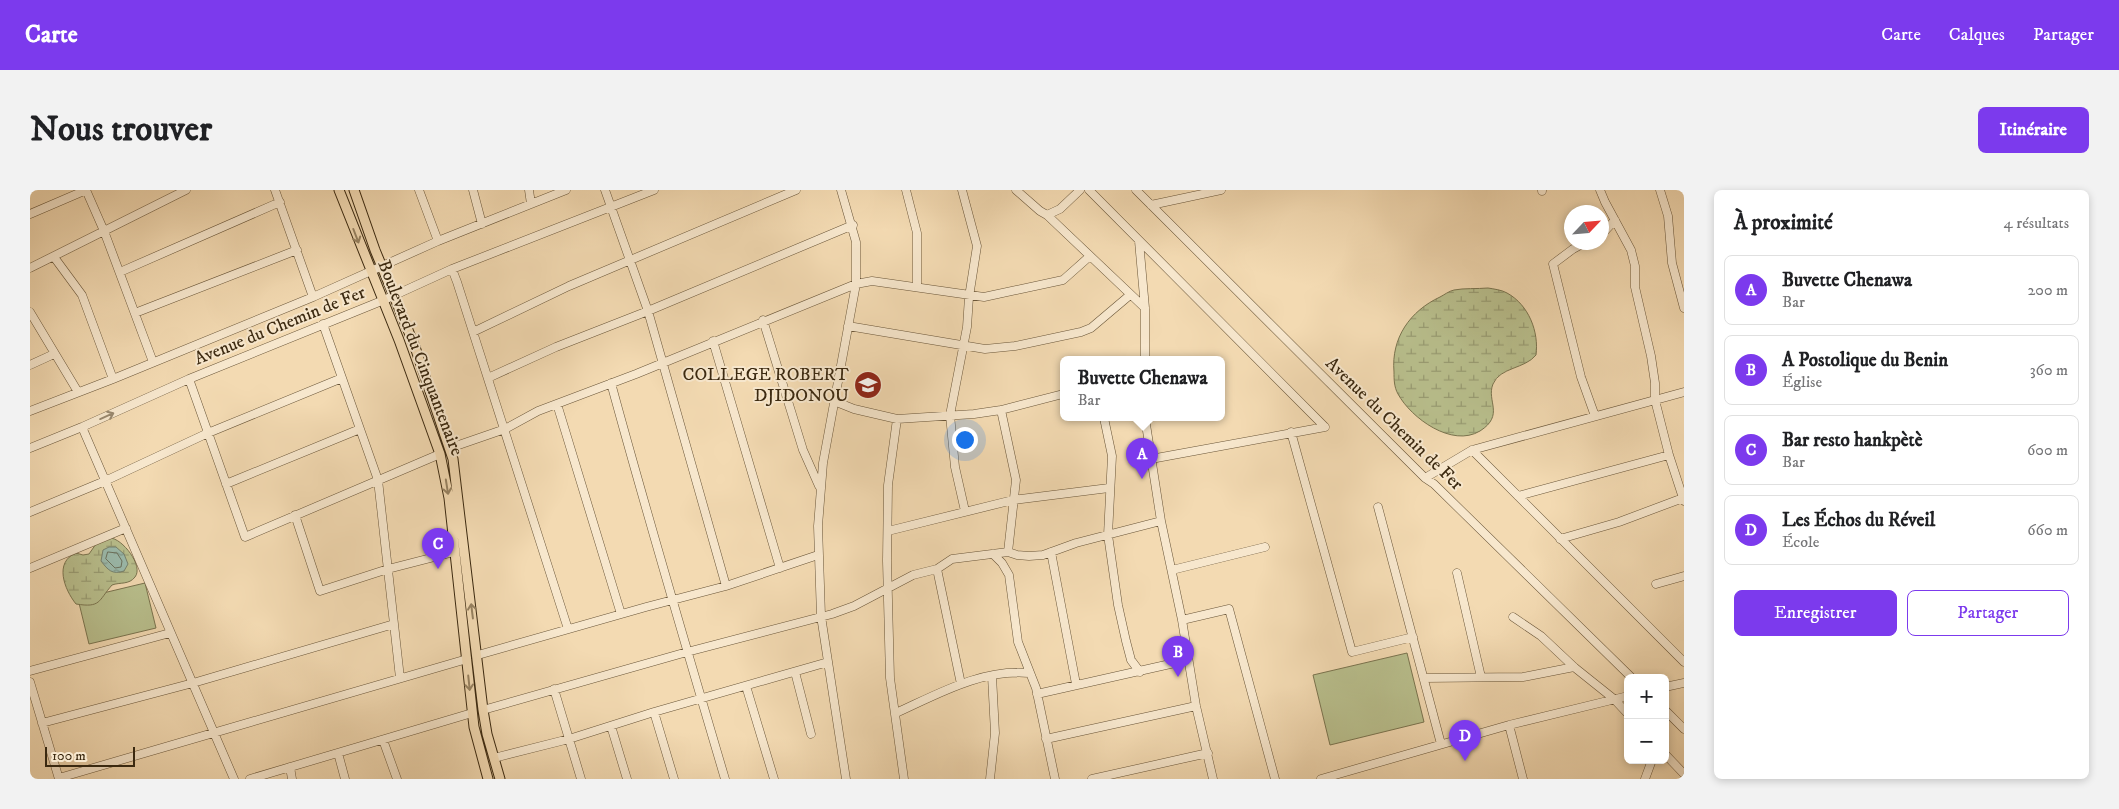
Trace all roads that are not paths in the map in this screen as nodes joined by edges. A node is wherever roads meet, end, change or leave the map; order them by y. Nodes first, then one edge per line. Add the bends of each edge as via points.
1 (86, 190) edge
2 (186, 190) edge
3 (275, 190) edge
4 (339, 190) edge
5 (354, 190) edge
6 (419, 190) edge
7 (472, 190) edge
8 (529, 190) edge
9 (566, 190) edge
10 (605, 190) edge
11 (654, 190) edge
12 (796, 190) edge
13 (840, 190) edge
14 (906, 190) edge
15 (962, 190) edge
16 (1016, 190) edge
17 (1080, 190) edge
18 (1089, 190) edge
19 (1136, 190) edge
20 (1221, 190) edge
21 (1600, 190) edge
22 (1660, 190) edge
23 (280, 202) junction
24 (531, 204) junction
25 (1151, 205) junction
26 (611, 207) junction
27 (30, 214) edge
28 (1047, 215) junction
29 (1615, 220) junction
30 (482, 224) junction
31 (852, 225) junction
32 (1609, 226) edge
33 (104, 231) junction
34 (438, 241) junction
35 (1139, 241) junction
36 (297, 250) junction
37 (1571, 250) edge
38 (1090, 256) junction
39 (54, 257) junction
40 (632, 261) junction
41 (382, 267) junction
42 (30, 268) edge
43 (452, 269) junction
44 (120, 272) junction
45 (371, 272) junction
46 (856, 284) junction
47 (917, 287) junction
48 (395, 295) junction
49 (1130, 295) junction
50 (313, 297) junction
51 (969, 297) junction
52 (384, 300) junction
53 (1145, 308) junction
54 (1684, 308) edge
55 (648, 311) junction
56 (135, 313) junction
57 (31, 317) edge
58 (763, 320) junction
59 (323, 324) junction
60 (848, 326) junction
61 (473, 332) junction
62 (713, 341) junction
63 (963, 346) junction
64 (54, 354) junction
65 (1145, 356) edge
66 (154, 362) junction
67 (662, 362) junction
68 (30, 365) edge
69 (342, 378) junction
70 (488, 378) junction
71 (113, 379) junction
72 (188, 380) junction
73 (611, 383) junction
74 (78, 392) junction
75 (1684, 392) edge
76 (1060, 395) edge
77 (1655, 400) junction
78 (834, 402) junction
79 (557, 404) junction
80 (1001, 410) junction
81 (30, 411) edge
82 (950, 415) junction
83 (1595, 416) junction
84 (897, 418) junction
85 (1105, 421) edge
86 (1145, 421) edge
87 (82, 427) junction
88 (360, 430) junction
89 (505, 430) junction
90 (1291, 432) junction
91 (208, 433) junction
92 (30, 448) edge
93 (450, 448) junction
94 (1472, 450) junction
95 (440, 454) junction
96 (1669, 455) junction
97 (1151, 459) junction
98 (1425, 478) junction
99 (378, 480) junction
100 (105, 481) junction
101 (1681, 482) edge
102 (226, 484) junction
103 (819, 487) junction
104 (1109, 488) junction
105 (1518, 496) junction
106 (1013, 500) junction
107 (1683, 500) edge
108 (1378, 507) dead end
109 (965, 511) junction
110 (30, 512) edge
111 (295, 515) junction
112 (1160, 521) junction
113 (126, 528) junction
114 (888, 531) junction
115 (1108, 535) junction
116 (1560, 538) junction
117 (1265, 547) dead end
118 (454, 552) junction
119 (1008, 552) junction
120 (1051, 552) junction
121 (994, 554) junction
122 (818, 555) junction
123 (30, 568) edge
124 (780, 568) junction
125 (388, 569) junction
126 (937, 569) junction
127 (1172, 570) junction
128 (1457, 573) dead end
129 (1684, 576) edge
130 (1656, 584) dead end
131 (726, 586) junction
132 (889, 588) junction
133 (672, 600) junction
134 (621, 614) junction
135 (821, 616) junction
136 (1512, 617) dead end
137 (1182, 620) junction
138 (394, 624) junction
139 (568, 629) junction
140 (170, 633) junction
141 (1413, 638) junction
142 (687, 652) junction
143 (478, 655) junction
144 (466, 659) junction
145 (1188, 660) junction
146 (828, 662) junction
147 (1684, 662) edge
148 (1574, 668) junction
149 (30, 671) edge
150 (795, 672) junction
151 (1140, 672) junction
152 (1029, 673) junction
153 (1628, 674) edge
154 (992, 676) junction
155 (1481, 677) junction
156 (400, 678) junction
157 (1424, 678) junction
158 (30, 682) edge
159 (193, 683) junction
160 (1684, 683) edge
161 (961, 684) junction
162 (1076, 684) junction
163 (746, 686) junction
164 (1669, 686) edge
165 (554, 689) junction
166 (1037, 694) junction
167 (1624, 697) edge
168 (702, 698) junction
169 (1614, 700) junction
170 (1196, 706) junction
171 (483, 710) junction
172 (1624, 710) edge
173 (654, 712) junction
174 (472, 713) junction
175 (896, 713) junction
176 (1669, 714) edge
177 (42, 723) junction
178 (1509, 725) junction
179 (611, 726) junction
180 (1684, 729) edge
181 (215, 733) junction
182 (811, 734) dead end
183 (569, 739) junction
184 (1046, 739) junction
185 (383, 740) junction
186 (1441, 744) junction
187 (1208, 752) junction
188 (338, 753) junction
189 (494, 758) junction
190 (1669, 758) edge
191 (1651, 764) edge
192 (290, 767) junction
193 (1684, 774) edge
194 (1351, 775) edge
195 (59, 779) edge
196 (234, 779) edge
197 (250, 779) edge
198 (292, 779) edge
199 (345, 779) edge
200 (397, 779) edge
201 (488, 779) edge
202 (500, 779) edge
203 (581, 779) edge
204 (627, 779) edge
205 (674, 779) edge
206 (726, 779) edge
207 (774, 779) edge
208 (846, 779) edge
209 (904, 779) edge
210 (990, 779) edge
211 (1055, 779) edge
212 (1092, 779) edge
213 (1214, 779) edge
214 (1275, 779) edge
215 (1321, 779) edge
216 (1523, 779) edge
217 (1645, 779) edge

1 - 27 street
1 - 33 street
2 - 33 street
3 - 23 street
4 -> 45 main road, Boulevard du Cinquantenaire
5 - 41 main road, Boulevard du Cinquantenaire
6 - 34 street
7 - 30 street
8 - 24 street
9 - 24 street
10 - 26 street
11 - 26 street, Avenue du Chemin de Fer
12 - 40 street
13 - 31 street
14 - 47 street via 917,233
15 - 51 street via 977,246
16 - 28 street
17 - 28 street via 1060,209
18 - 35 street
19 - 25 street, Avenue du Chemin de Fer
20 - 25 street
21 - 29 street
22 - 54 street via 1668,216 1672,263
23 - 36 street
23 - 44 street
24 - 30 street
25 - 98 street, Avenue du Chemin de Fer
26 - 40 street
26 - 43 street, Avenue du Chemin de Fer
28 - 38 street
29 - 32 street
29 - 77 street via 1631,250 1635,266 1635,287 1651,356
30 - 34 street
31 - 46 street via 856,242
31 - 55 street
33 - 39 street
33 - 44 street
34 - 41 street
35 - 53 street
35 - 90 street via 1325,427
36 - 50 street
36 - 56 street
37 - 83 street via 1554,264
38 - 49 street
38 - 51 street via 1063,280 984,298
39 - 42 street
39 - 71 street via 82,295
40 - 55 street
40 - 61 street
41 - 45 street
41 - 48 main road, Boulevard du Cinquantenaire
43 - 48 street, Avenue du Chemin de Fer
43 - 61 street
44 - 56 street
45 - 50 street
45 - 52 main road, Boulevard du Cinquantenaire
46 - 47 street via 872,281
46 - 58 street
46 - 60 street
47 - 51 street
48 - 52 street, Avenue du Chemin de Fer
48 - 93 main road, Boulevard du Cinquantenaire
49 - 53 street
49 - 63 street via 1082,332 1000,348
50 - 66 street
51 - 63 street
52 - 59 street, Avenue du Chemin de Fer
52 - 95 main road, Boulevard du Cinquantenaire
53 - 65 street
55 - 67 street
55 - 70 street
56 - 66 street
57 - 64 street
58 - 62 street
58 - 103 street via 803,450
59 - 69 street
59 - 72 street, Avenue du Chemin de Fer
60 - 63 street
60 - 78 street
61 - 70 street
62 - 67 street
62 - 124 street
63 - 82 street
64 - 68 street
64 - 74 street
66 - 71 street
67 - 73 street
67 - 131 street
69 - 88 street
69 - 91 street
70 - 89 street
71 - 74 street
87 -> 72 street, Avenue du Chemin de Fer
72 - 91 street
73 - 79 street
73 - 133 street
74 - 81 street
75 - 77 street
76 - 80 street
77 - 83 street
77 - 96 street
78 - 84 street
78 - 103 street
79 - 89 street
79 - 134 street
80 - 82 street
80 - 106 street via 1016,480
82 - 84 street
82 - 109 street via 955,467
83 - 94 street
84 - 114 street via 888,485
85 - 104 street via 1111,446
86 - 97 street
87 - 92 street, Avenue du Chemin de Fer
87 - 100 street
88 - 99 street
88 - 102 street
89 - 93 street
89 - 139 street
90 - 97 street
90 - 141 street via 1352,652
91 - 100 street
91 - 102 street
143 -> 93 main road, Boulevard du Cinquantenaire via 457,477
94 - 98 street
94 - 105 street
95 - 99 street
95 -> 118 main road, Boulevard du Cinquantenaire via 449,498
96 - 101 street
96 - 105 street
97 - 112 street
98 - 153 street, Avenue du Chemin de Fer
99 - 111 street
99 - 125 street
100 - 110 street
100 - 113 street
101 - 107 street
102 - 111 street via 245,537
103 - 122 street
104 - 106 street
104 - 115 street
105 - 116 street
106 - 109 street
106 - 119 street
107 - 116 street
108 - 141 street
109 - 114 street
111 - 125 street via 320,592
112 - 115 street
112 - 127 street
113 - 123 street
113 - 140 street
114 - 132 street
115 - 120 street
115 - 151 street via 1126,640 1131,660
116 - 147 street
117 - 127 street
118 - 125 street
118 - 144 main road, Boulevard du Cinquantenaire
119 - 120 street via 1029,556
119 - 121 street
120 - 162 street
121 - 126 street via 952,559
121 - 152 street via 1009,575 1018,642
122 - 124 street
122 - 135 street
124 - 131 street
125 - 138 street
126 - 132 street via 913,575
126 - 161 street
127 - 137 street
128 - 155 street
129 - 130 street
131 - 133 street
132 - 135 street via 854,606
132 - 175 street via 890,678
133 - 134 street
133 - 142 street
134 - 139 street
135 - 142 street
135 - 146 street
136 - 148 street via 1541,636
137 - 145 street
137 - 214 street via 1229,610
138 - 156 street
138 - 159 street
139 - 143 street
140 - 149 street
140 - 159 street
141 - 157 street
142 - 165 street
142 - 168 street
143 - 171 main road, Boulevard du Cinquantenaire
144 - 156 street
144 -> 174 main road, Boulevard du Cinquantenaire
145 - 151 street
145 - 170 street
146 - 150 street
146 - 208 street
148 - 155 street via 1523,677
148 - 169 street
150 - 163 street
150 - 182 street
151 - 162 street
152 - 154 street
152 - 166 street
154 - 161 street
154 - 210 street via 995,732
155 - 157 street
156 - 181 street
157 - 186 street
158 - 177 street
159 - 177 street
159 - 181 street
160 - 164 street
161 - 175 street
162 - 166 street
163 - 168 street
163 - 207 street
165 - 171 street
165 - 183 street
166 - 184 street
167 - 169 street
168 - 173 street
168 - 206 street
169 - 172 street
169 - 178 street
170 - 184 street
170 - 187 street
171 - 189 main road, Boulevard du Cinquantenaire
173 - 179 street
173 - 205 street
174 - 185 street
174 - 201 main road, Boulevard du Cinquantenaire
175 - 209 street
176 - 180 street
177 - 195 street
178 - 186 street
178 - 216 street
179 - 183 street
179 - 204 street
181 - 195 street
181 - 196 street
183 - 189 street
183 - 203 street
184 - 211 street
185 - 188 street
185 - 200 street
186 - 194 street
187 - 212 street
187 - 213 street
188 - 192 street
188 - 199 street
189 - 202 main road, Boulevard du Cinquantenaire
190 - 193 street
191 - 217 street
192 - 197 street
192 - 198 street
194 - 215 street

